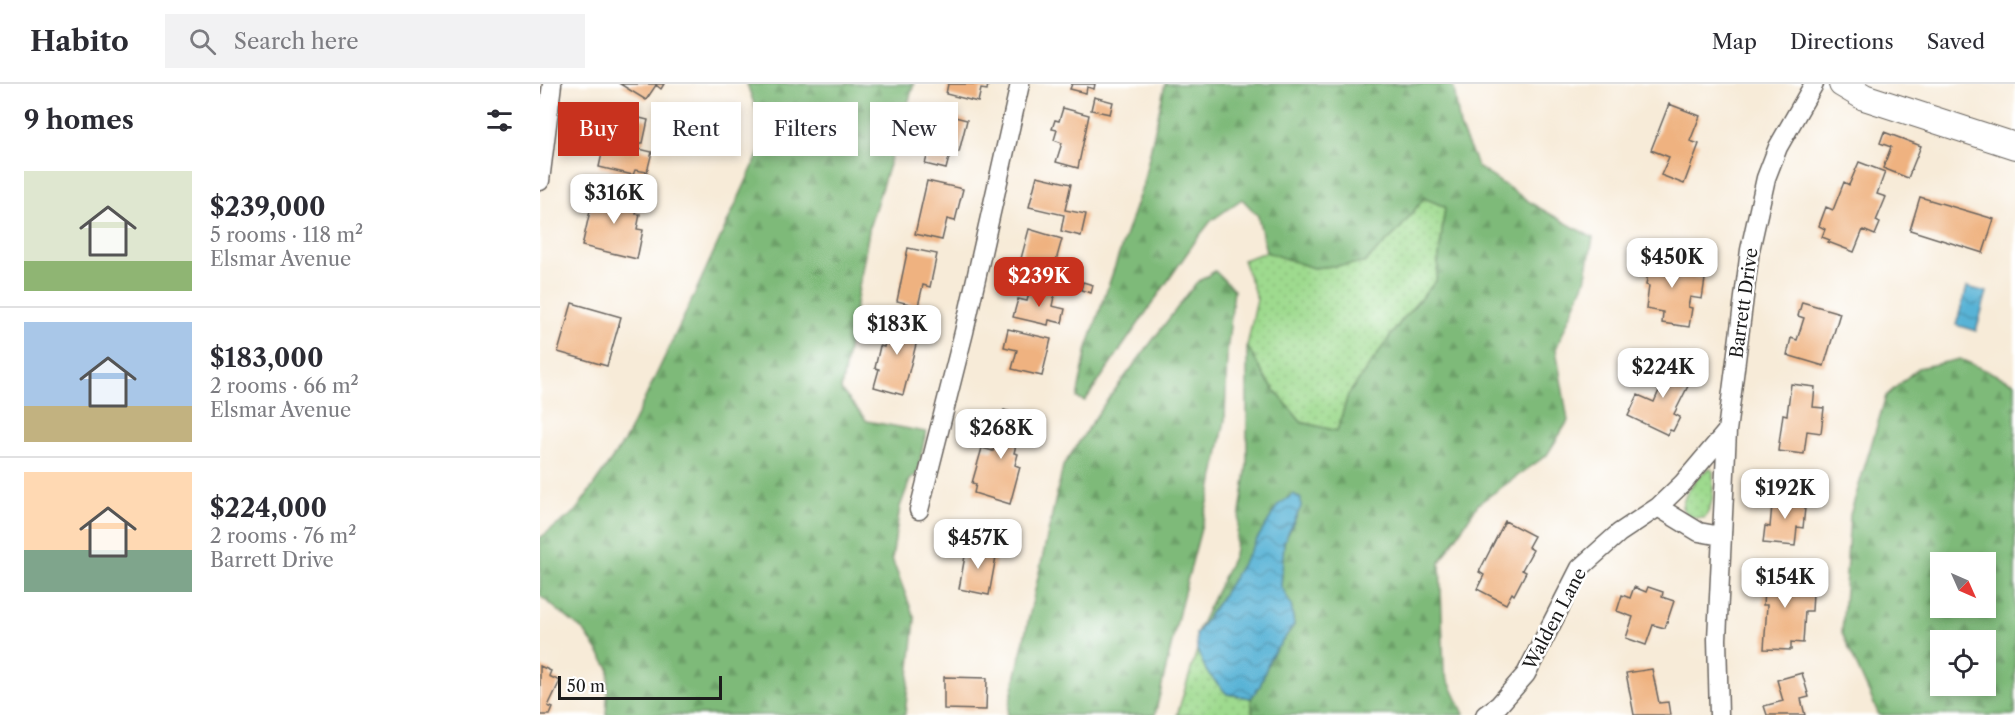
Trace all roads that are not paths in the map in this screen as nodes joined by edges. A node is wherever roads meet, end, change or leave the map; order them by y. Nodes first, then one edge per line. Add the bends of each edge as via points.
1 (552, 84) edge
2 (1020, 84) edge
3 (1814, 84) edge
4 (1842, 84) edge
5 (2015, 146) edge
6 (541, 174) edge
7 (1726, 431) junction
8 (1658, 507) junction
9 (919, 510) dead end
10 (1721, 536) junction
11 (1485, 715) edge
12 (1719, 715) edge

1 - 6 street
2 - 9 street
3 - 7 street, Barrett Drive via 1778,147 1766,178 1750,250
4 - 5 street via 1864,97
7 - 8 street, Walden Lane
7 - 10 street, Barrett Drive
8 - 10 street via 1698,532
8 - 11 street, Walden Lane via 1619,533 1580,568 1526,674
10 - 12 street, Barrett Drive

